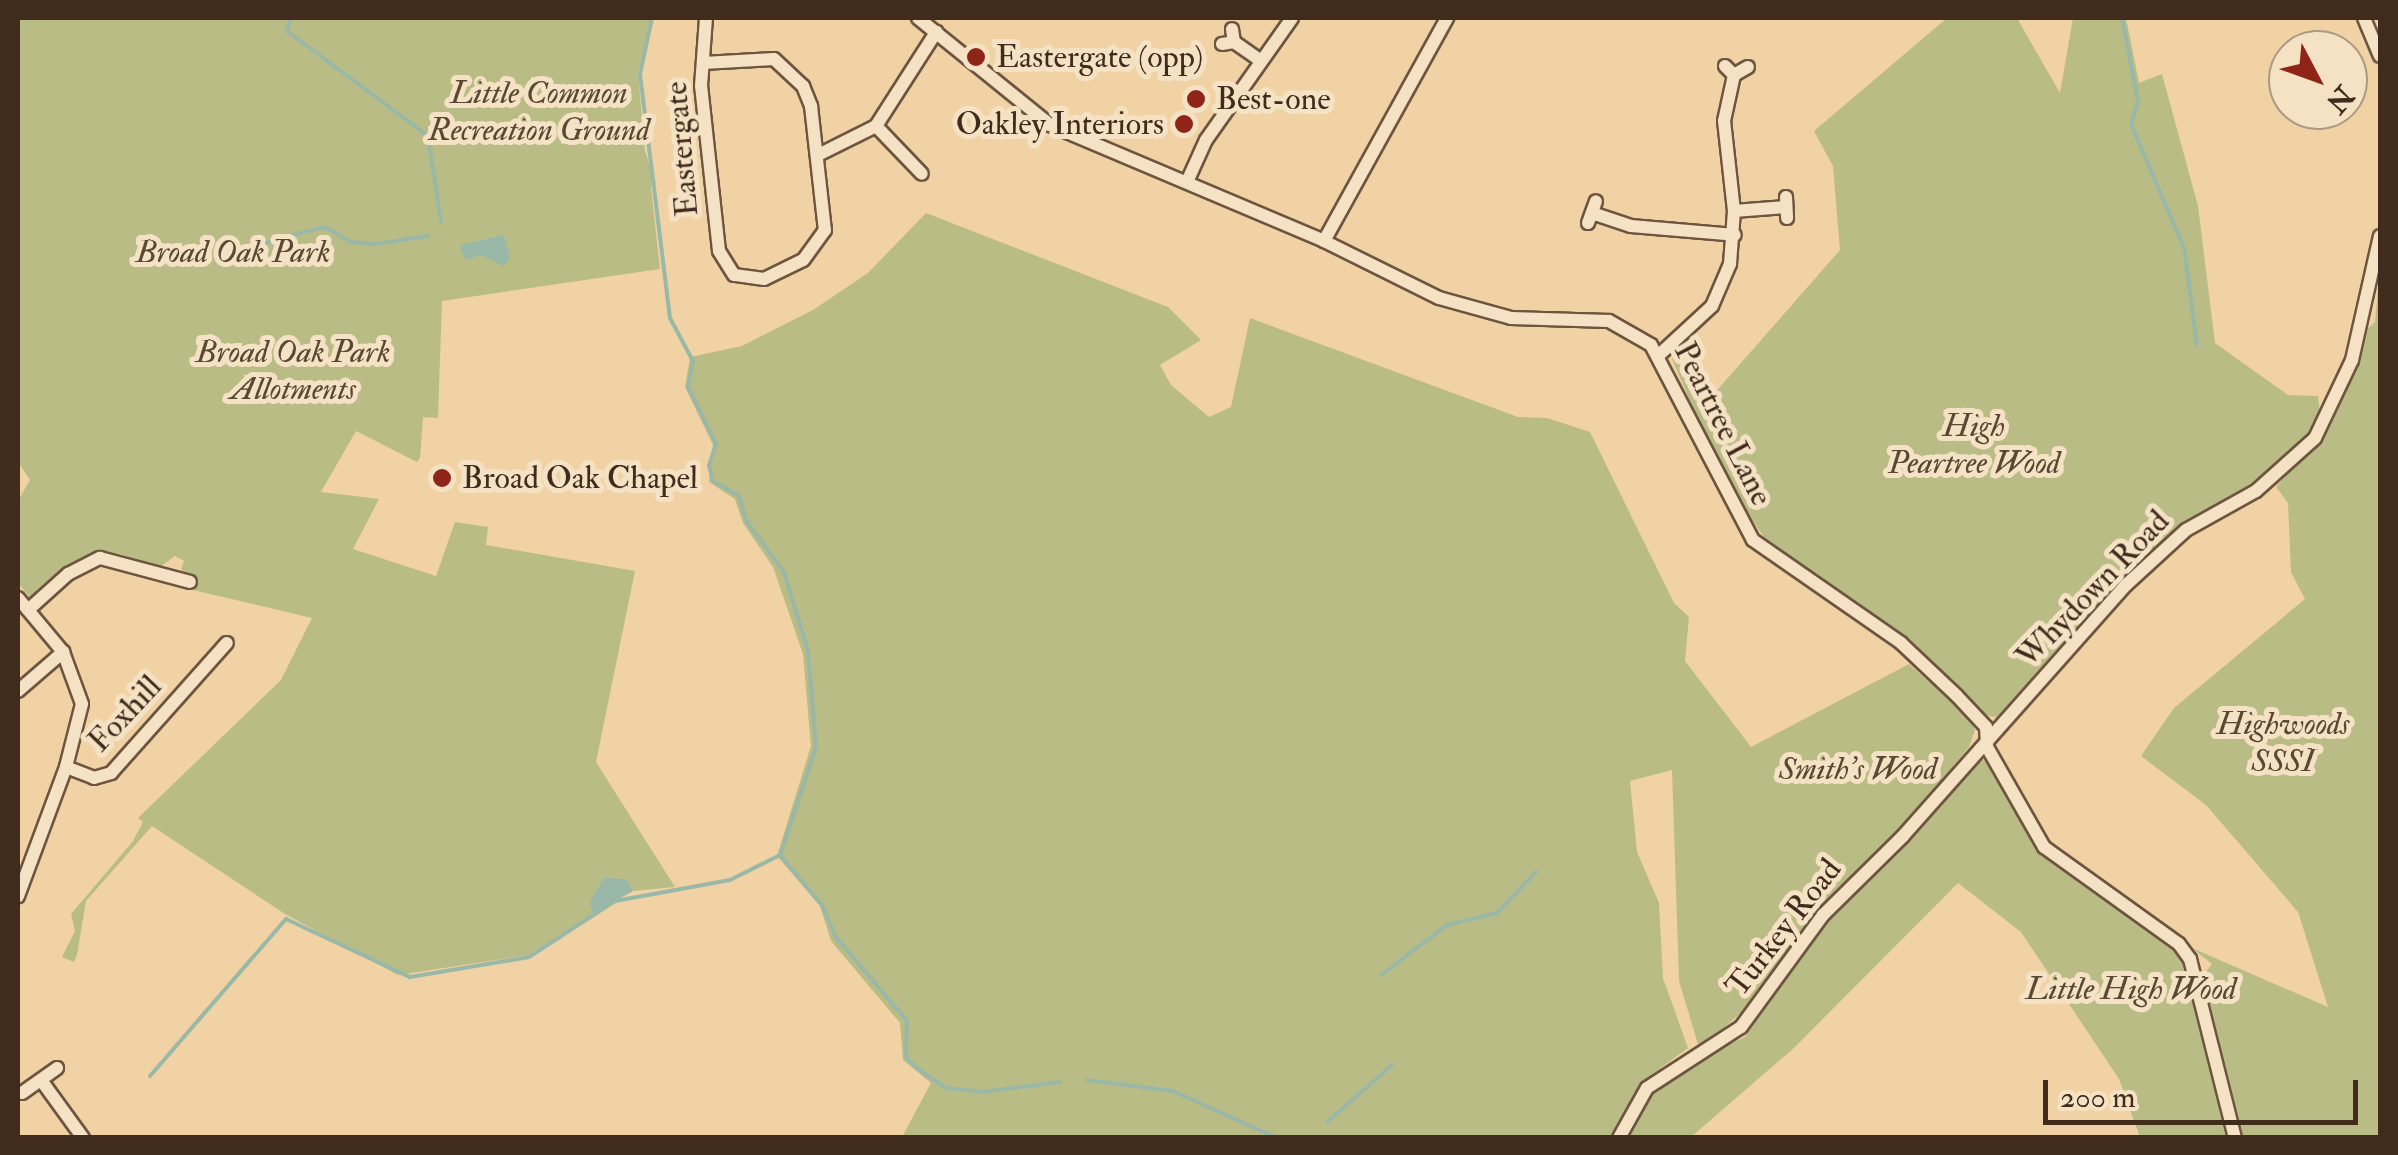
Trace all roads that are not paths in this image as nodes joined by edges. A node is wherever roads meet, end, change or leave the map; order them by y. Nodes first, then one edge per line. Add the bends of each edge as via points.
1 (706, 18) edge
2 (918, 18) edge
3 (1292, 18) edge
4 (1448, 18) edge
5 (2364, 18) edge
6 (936, 32) junction
7 (1229, 38) dead end
8 (2380, 56) edge
9 (1261, 62) junction
10 (703, 63) junction
11 (1748, 67) dead end
12 (876, 126) junction
13 (820, 154) junction
14 (924, 177) dead end
15 (1186, 182) junction
16 (1786, 208) dead end
17 (1734, 211) junction
18 (1592, 212) dead end
19 (1735, 236) junction
20 (2380, 236) edge
21 (1324, 241) junction
22 (1659, 355) junction
23 (178, 560) dead end
24 (172, 576) junction
25 (190, 582) dead end
26 (18, 598) edge
27 (28, 610) junction
28 (227, 643) dead end
29 (64, 652) junction
30 (212, 660) junction
31 (226, 672) dead end
32 (18, 691) edge
33 (1987, 738) junction
34 (66, 767) junction
35 (18, 896) edge
36 (56, 1068) dead end
37 (40, 1080) junction
38 (22, 1092) dead end
39 (83, 1138) edge
40 (1618, 1138) edge
41 (2235, 1138) edge

1 - 10 street, Eastergate
2 - 6 street, Peartree Lane
3 - 9 street
4 - 21 street
5 - 8 street
6 - 12 street
6 - 15 street, Peartree Lane via 1050,125
7 - 9 street
9 - 15 street via 1206,140
10 - 13 street, Eastergate via 766,56 782,64 803,86
10 - 13 street, Eastergate via 719,251 734,275 764,279 803,260 821,240 828,216
11 - 17 street via 1729,70 1724,122
12 - 13 street
12 - 14 street
15 - 21 street, Peartree Lane
16 - 17 street
17 - 19 street
18 - 19 street via 1631,226
19 - 22 street via 1712,306
20 - 33 street, Whydown Road via 2352,360 2315,438 2256,491 2186,530
21 - 22 street, Peartree Lane via 1439,298 1490,314 1610,321 1638,334
22 - 33 street, Peartree Lane via 1753,540 1901,643 1986,726
23 - 24 street
24 - 25 street
24 - 27 street via 100,558 68,574
26 - 27 street
27 - 29 street
28 - 30 street, Foxhill
29 - 32 street
29 - 34 street via 82,704
30 - 31 street
30 - 34 street, Foxhill via 112,773 94,778
33 - 40 street, Turkey Road via 1904,836 1823,914 1741,1028 1646,1088
33 - 41 street, Peartree Lane via 2044,847 2159,924 2190,959
34 - 35 street
36 - 37 street
37 - 38 street
37 - 39 street

